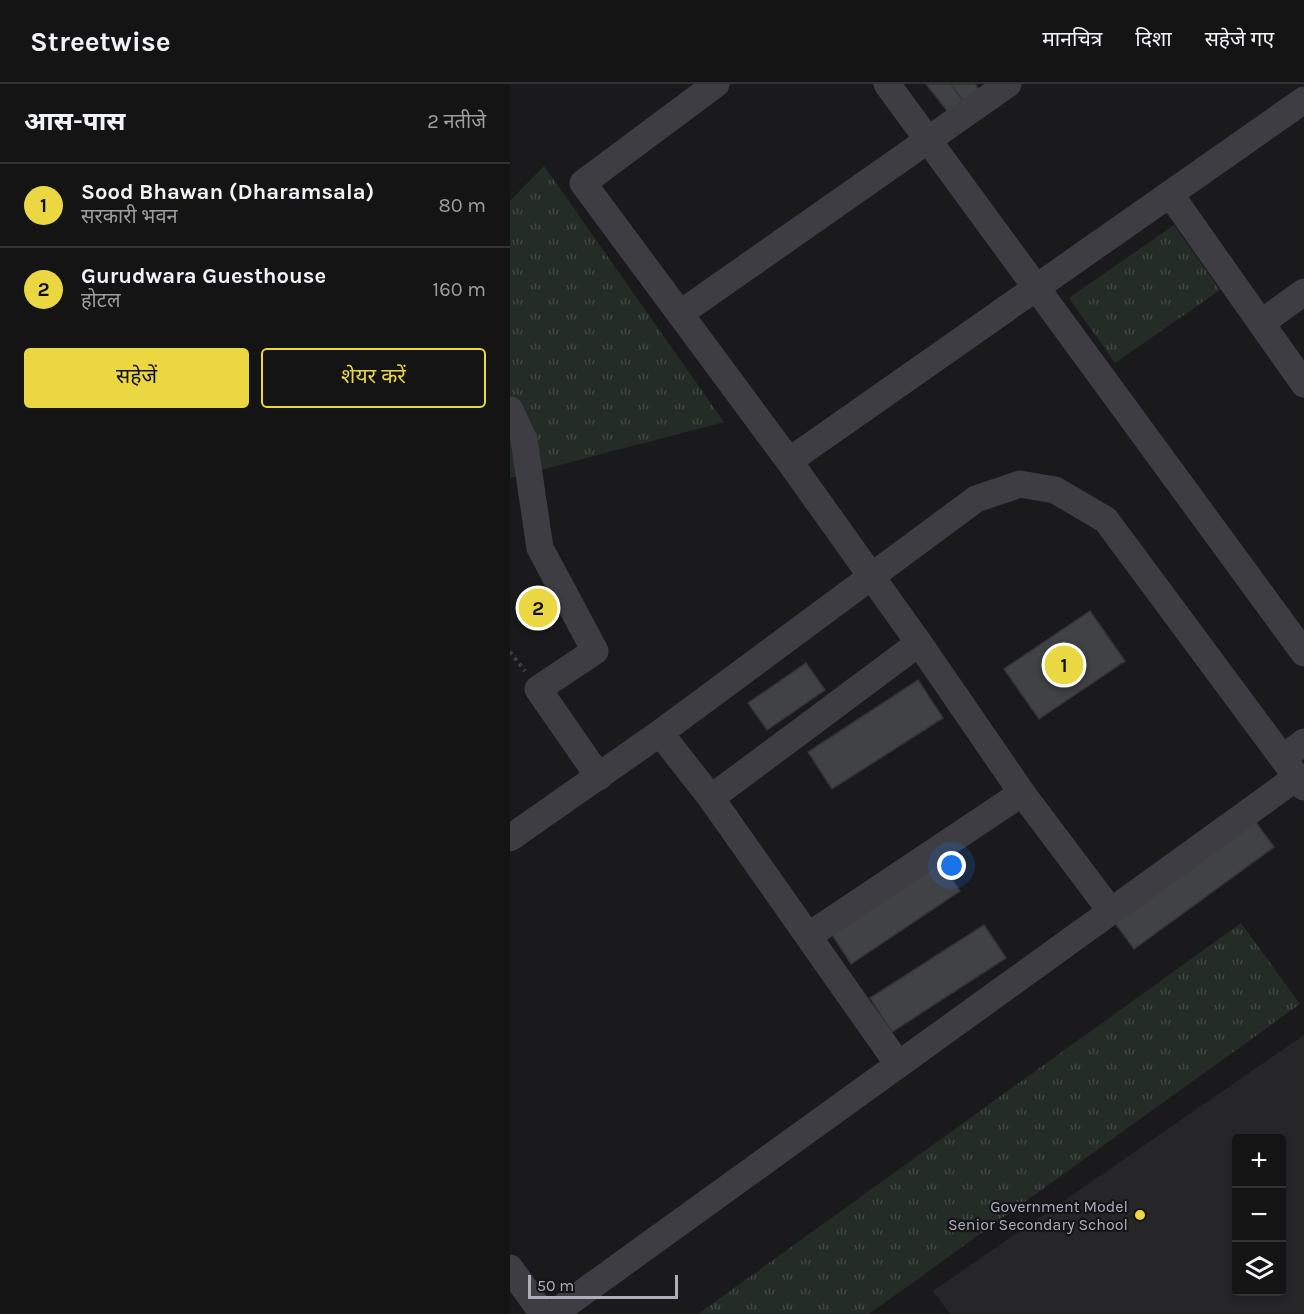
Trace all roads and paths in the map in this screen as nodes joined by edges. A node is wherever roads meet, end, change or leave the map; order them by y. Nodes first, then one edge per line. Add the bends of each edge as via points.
1 (716, 84) edge
2 (887, 84) edge
3 (1008, 84) edge
4 (1304, 100) edge
5 (928, 140) junction
6 (1170, 194) junction
7 (1036, 288) junction
8 (1304, 292) edge
9 (681, 313) junction
10 (1261, 323) junction
11 (1304, 384) edge
12 (510, 410) edge
13 (789, 461) junction
14 (871, 577) junction
15 (919, 643) junction
16 (1304, 653) edge
17 (660, 733) junction
18 (1297, 766) edge
19 (599, 777) junction
20 (1022, 793) junction
21 (711, 798) junction
22 (510, 838) edge
23 (1110, 910) junction
24 (808, 936) junction
25 (898, 1064) junction
26 (510, 1268) edge
27 (543, 1314) edge
28 (553, 1314) edge

1 - 9 street via 583,183
2 - 5 street
3 - 5 street
4 - 6 street
5 - 7 street
5 - 9 street
6 - 7 street
6 - 10 street
7 - 13 street
7 - 16 street
8 - 10 street
9 - 13 street
10 - 11 street
12 - 19 street via 524,440 540,548 595,651 538,689
13 - 14 street
14 - 15 street
14 - 17 street
14 - 18 street via 976,499 1020,484 1055,490 1106,520
15 - 20 street
15 - 21 street
17 - 19 street
17 - 21 street
18 - 23 street
19 - 22 street
20 - 23 street
20 - 24 street
21 - 24 street
23 - 25 street
24 - 25 street
25 - 28 street
26 - 27 street

